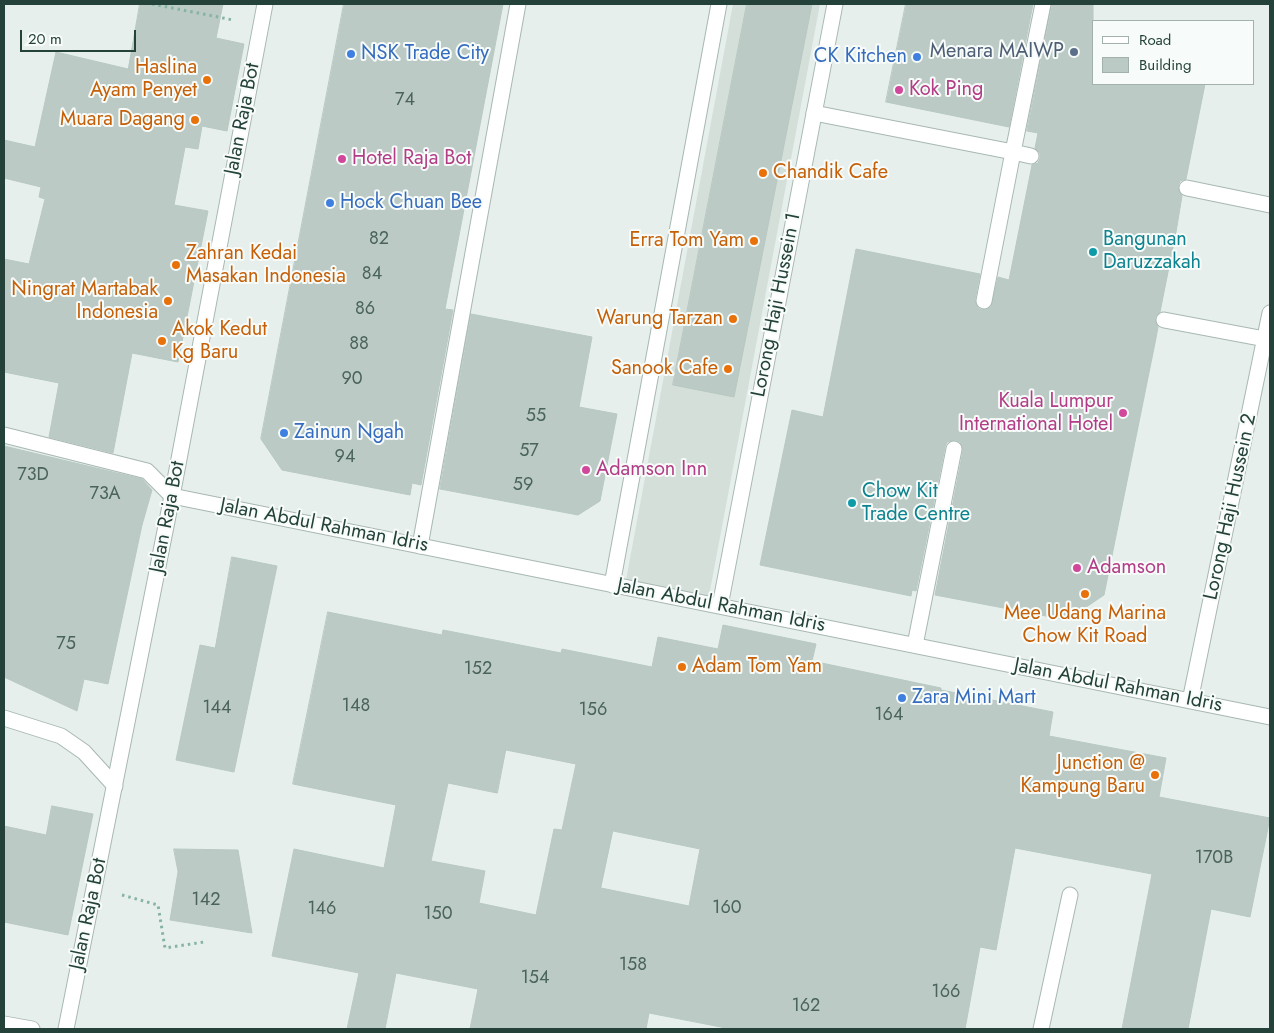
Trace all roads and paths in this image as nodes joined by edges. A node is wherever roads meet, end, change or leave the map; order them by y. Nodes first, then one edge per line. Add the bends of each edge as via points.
1 (152, 4) edge
2 (265, 4) edge
3 (518, 4) edge
4 (719, 4) edge
5 (835, 4) edge
6 (1043, 4) edge
7 (261, 25) junction
8 (814, 113) junction
9 (1013, 152) junction
10 (1032, 156) dead end
11 (1187, 188) dead end
12 (1270, 204) edge
13 (984, 301) dead end
14 (1270, 313) edge
15 (1164, 320) dead end
16 (1265, 339) junction
17 (4, 435) edge
18 (954, 449) dead end
19 (172, 496) junction
20 (420, 546) junction
21 (612, 585) junction
22 (720, 606) junction
23 (915, 646) junction
24 (1190, 701) junction
25 (1270, 717) edge
26 (4, 718) edge
27 (115, 786) junction
28 (114, 893) dead end
29 (1070, 895) dead end
30 (204, 942) dead end
31 (4, 1024) edge
32 (32, 1029) edge
33 (66, 1029) edge
34 (1041, 1029) edge

1 - 7 path
2 - 7 street, Jalan Raja Bot
3 - 20 street
4 - 21 street
5 - 8 street, Lorong Haji Hussein 1
6 - 9 street
7 - 19 street, Jalan Raja Bot
8 - 9 street
8 - 22 street, Lorong Haji Hussein 1
9 - 10 street
9 - 13 street
11 - 12 street
14 - 16 street, Lorong Haji Hussein 2
15 - 16 street
16 - 24 street, Lorong Haji Hussein 2
17 - 19 street via 147,471
18 - 23 street
19 - 20 street, Jalan Abdul Rahman Idris
19 - 27 street, Jalan Raja Bot
20 - 21 street, Jalan Abdul Rahman Idris
21 - 22 street, Jalan Abdul Rahman Idris
22 - 23 street, Jalan Abdul Rahman Idris
23 - 24 street, Jalan Abdul Rahman Idris
24 - 25 street, Jalan Abdul Rahman Idris
26 - 27 street via 61,736 84,752
27 - 33 street, Jalan Raja Bot
28 - 30 path via 158,905 165,948
29 - 34 street
31 - 32 street

